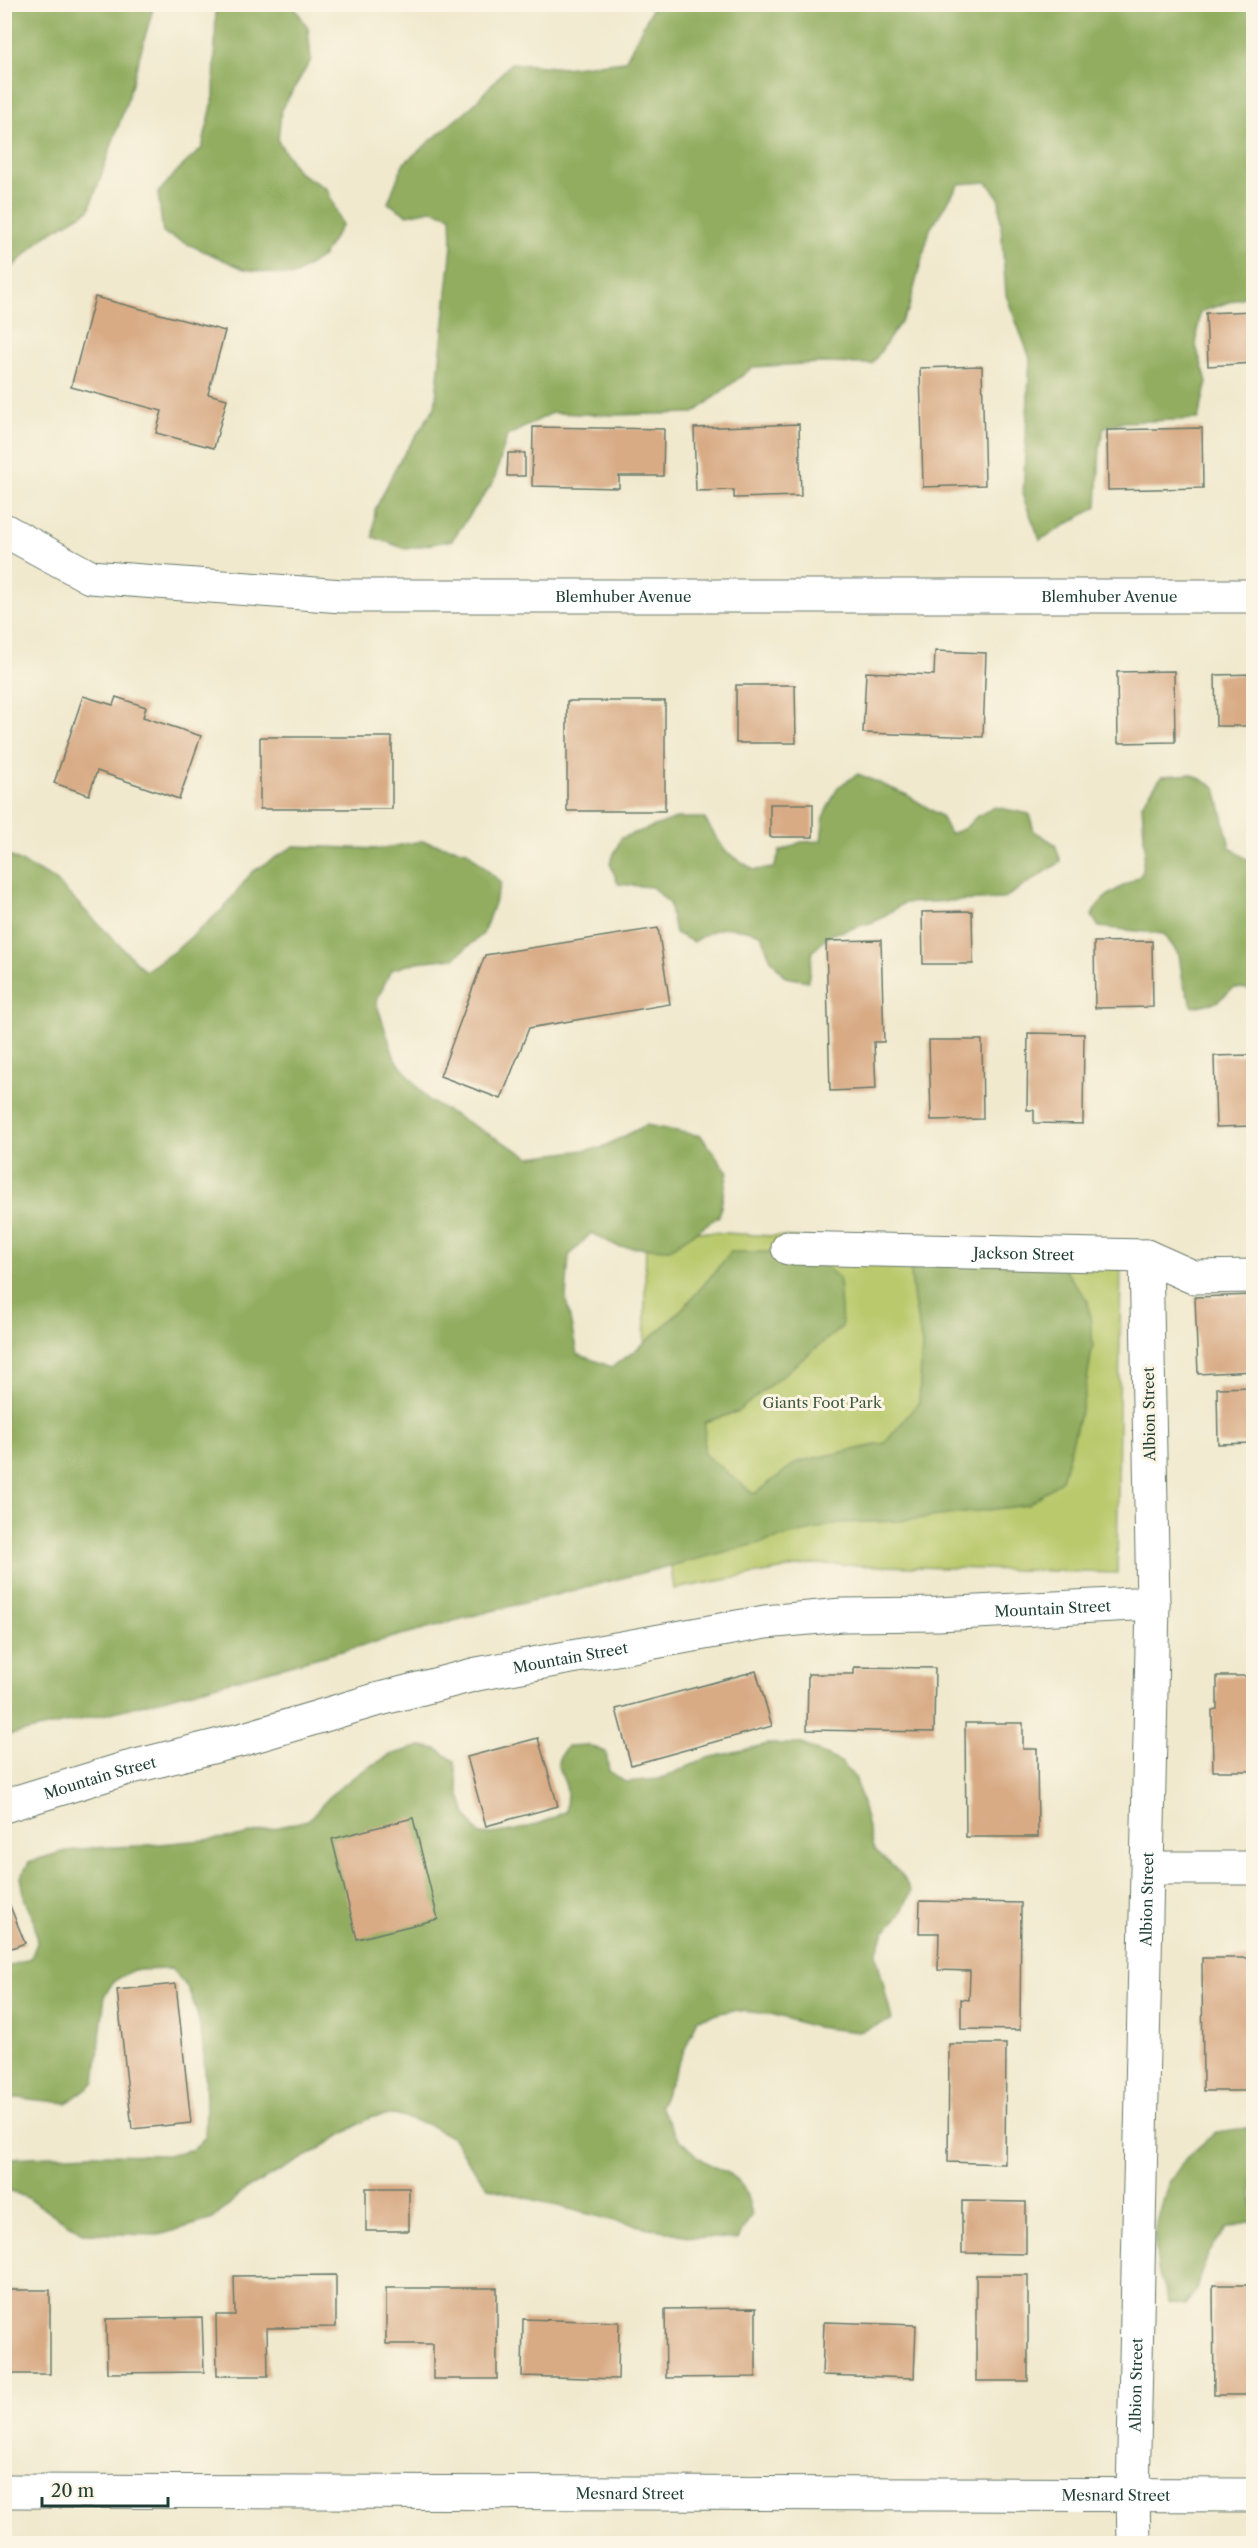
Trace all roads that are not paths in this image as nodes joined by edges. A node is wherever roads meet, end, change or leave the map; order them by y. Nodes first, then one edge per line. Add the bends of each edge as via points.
1 (4, 530) edge
2 (1254, 596) edge
3 (788, 1248) dead end
4 (1146, 1256) junction
5 (1254, 1276) edge
6 (1153, 1603) junction
7 (4, 1806) edge
8 (1148, 1868) junction
9 (1254, 1868) edge
10 (4, 2491) edge
11 (1133, 2494) junction
12 (1254, 2495) edge
13 (1134, 2544) edge

1 - 2 street, Blemhuber Avenue via 90,577 342,596
3 - 4 street, Jackson Street
4 - 5 street, Jackson Street via 1193,1277
4 - 6 street, Albion Street
6 - 7 street, Mountain Street via 842,1615 721,1629 477,1674 124,1769
6 - 8 street, Albion Street
8 - 9 street
8 - 11 street, Albion Street
10 - 11 street, Mesnard Street
11 - 12 street, Mesnard Street
11 - 13 street, Albion Street

